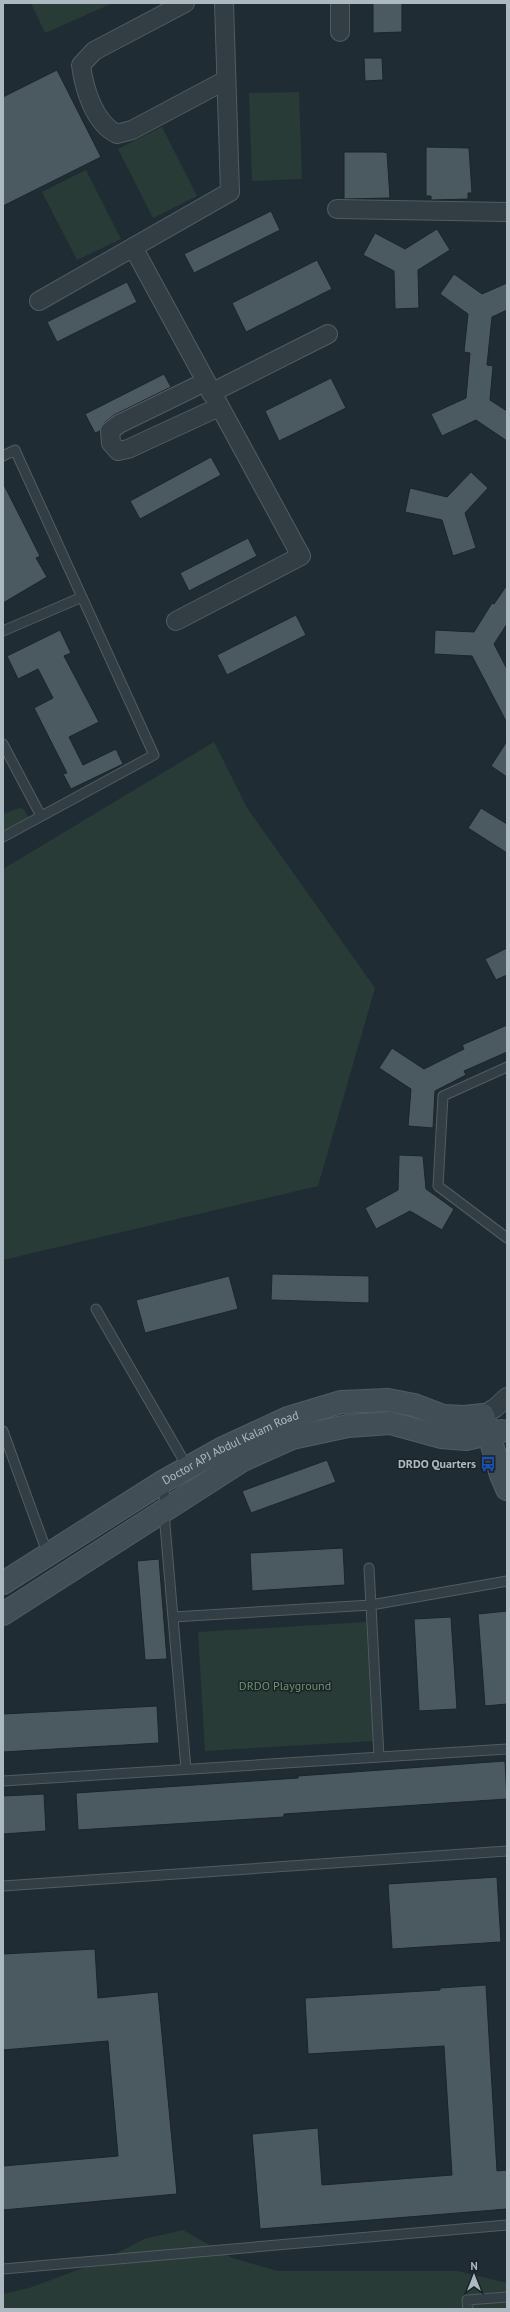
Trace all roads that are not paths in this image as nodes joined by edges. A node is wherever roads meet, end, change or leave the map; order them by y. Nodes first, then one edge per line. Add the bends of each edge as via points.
1 (185, 3) edge
2 (224, 3) edge
3 (340, 3) edge
4 (340, 32) dead end
5 (226, 80) junction
6 (337, 209) dead end
7 (507, 212) edge
8 (133, 247) junction
9 (38, 301) dead end
10 (328, 334) dead end
11 (212, 394) junction
12 (3, 456) edge
13 (82, 597) junction
14 (176, 621) dead end
15 (3, 631) edge
16 (3, 744) edge
17 (41, 816) junction
18 (3, 837) edge
19 (507, 1067) edge
20 (507, 1238) edge
21 (96, 1309) dead end
22 (495, 1406) edge
23 (3, 1431) edge
24 (501, 1433) edge
25 (188, 1468) junction
26 (164, 1482) junction
27 (507, 1489) edge
28 (165, 1510) junction
29 (369, 1568) dead end
30 (43, 1572) junction
31 (507, 1581) edge
32 (3, 1583) edge
33 (371, 1604) junction
34 (3, 1614) edge
35 (173, 1617) junction
36 (507, 1749) edge
37 (379, 1757) junction
38 (186, 1769) junction
39 (3, 1781) edge
40 (507, 1851) edge
41 (3, 1886) edge
42 (507, 2225) edge
43 (3, 2268) edge
44 (507, 2297) edge
45 (468, 2309) edge

1 - 5 street via 94,51 80,65 89,97 104,125 117,134 132,130
2 - 5 street
3 - 4 street
5 - 8 street via 230,192
6 - 7 street
8 - 9 street
8 - 11 street
10 - 11 street
11 - 11 street via 128,449 118,451 111,443 110,431 119,424
11 - 14 street via 301,556
12 - 13 lane via 15,450
13 - 15 lane
13 - 17 lane via 154,755
16 - 17 lane
17 - 18 lane
19 - 20 lane via 443,1096 438,1186
21 - 25 lane
22 - 24 street
22 - 25 street, Doctor APJ Abdul Kalam Road via 464,1417 443,1416 414,1405 388,1400 341,1402 288,1418 221,1449
23 - 30 lane
24 - 27 street
24 - 28 street via 466,1439 441,1437 390,1423 348,1426 292,1438 243,1460
25 - 26 street, Doctor APJ Abdul Kalam Road
26 - 28 lane
26 - 30 street, Doctor APJ Abdul Kalam Road
28 - 30 street
28 - 35 lane
29 - 33 lane
30 - 32 street, Doctor APJ Abdul Kalam Road
30 - 34 street
31 - 33 lane
33 - 35 lane
33 - 37 lane
35 - 38 lane
36 - 37 lane
37 - 38 lane
38 - 39 lane
40 - 41 lane
42 - 43 lane
44 - 45 lane via 467,2300

